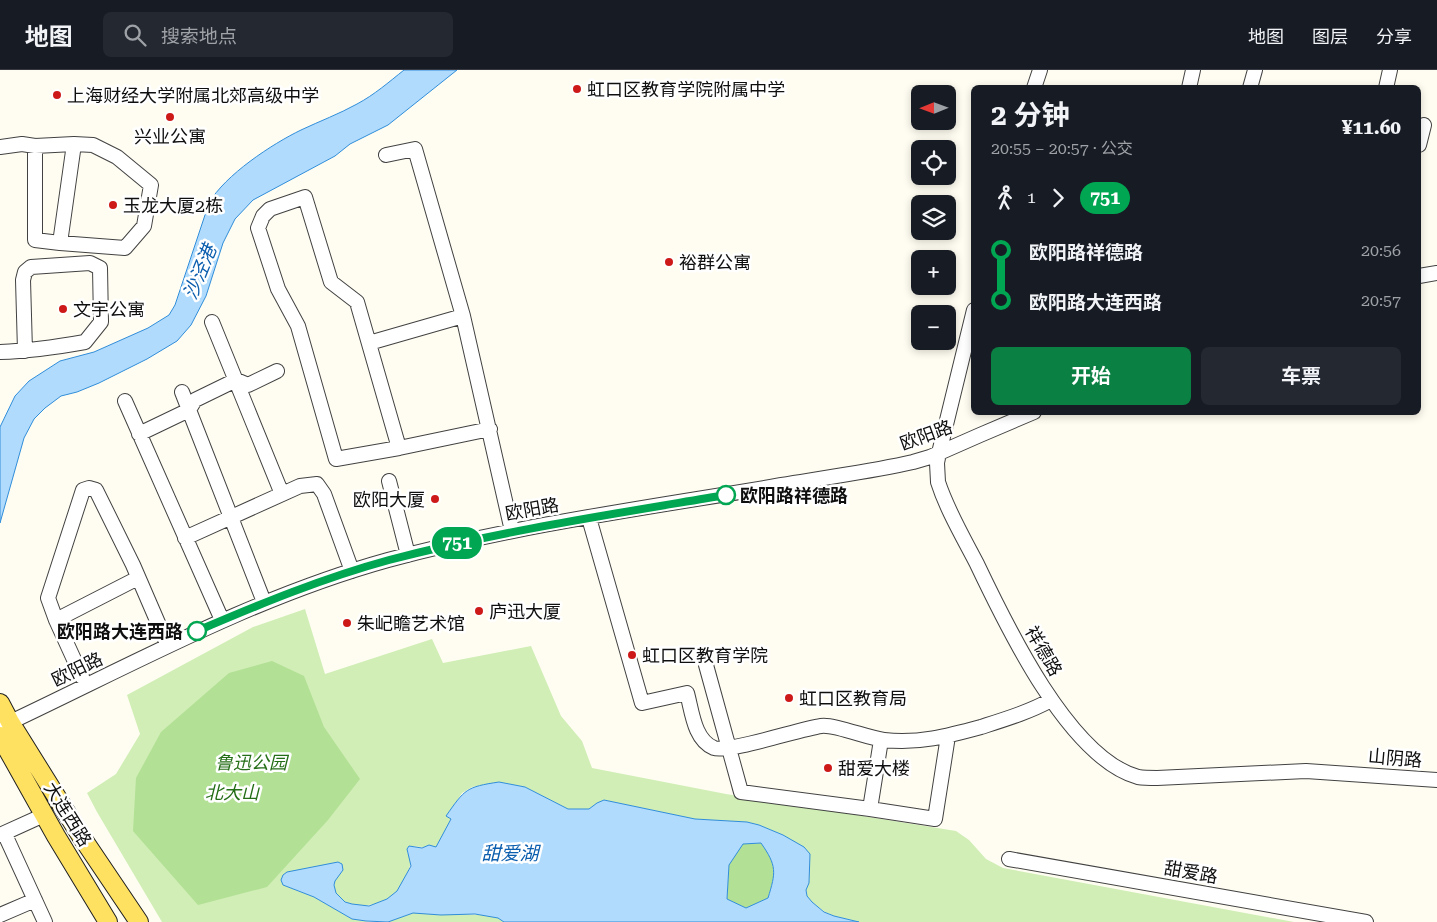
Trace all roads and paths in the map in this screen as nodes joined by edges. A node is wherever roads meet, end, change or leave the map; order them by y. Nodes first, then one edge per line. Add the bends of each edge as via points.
1 (1040, 70) edge
2 (1194, 70) edge
3 (1255, 70) edge
4 (1390, 70) edge
5 (1035, 85) edge
6 (1190, 85) edge
7 (1251, 85) edge
8 (1387, 85) edge
9 (1424, 125) dead end
10 (1421, 137) edge
11 (74, 144) junction
12 (35, 146) junction
13 (0, 147) edge
14 (386, 155) dead end
15 (60, 243) junction
16 (1437, 273) edge
17 (1421, 276) edge
18 (464, 316) junction
19 (212, 322) dead end
20 (971, 322) edge
21 (369, 343) junction
22 (25, 351) junction
23 (0, 352) edge
24 (277, 371) dead end
25 (236, 380) junction
26 (182, 392) dead end
27 (125, 401) dead end
28 (189, 410) junction
29 (1027, 415) edge
30 (490, 429) junction
31 (139, 434) junction
32 (399, 448) junction
33 (939, 453) junction
34 (389, 481) dead end
35 (282, 494) junction
36 (231, 517) junction
37 (589, 518) junction
38 (512, 531) junction
39 (185, 538) junction
40 (408, 555) junction
41 (352, 571) junction
42 (138, 578) junction
43 (264, 602) junction
44 (56, 620) junction
45 (222, 620) junction
46 (168, 646) junction
47 (706, 665) dead end
48 (82, 677) dead end
49 (1052, 700) junction
50 (0, 703) edge
51 (3, 729) edge
52 (948, 736) junction
53 (881, 740) junction
54 (729, 749) junction
55 (1351, 773) joint
56 (1437, 780) edge
57 (870, 810) junction
58 (44, 815) junction
59 (3, 837) edge
60 (1009, 858) dead end
61 (35, 900) junction
62 (1, 914) edge
63 (45, 922) edge
64 (108, 922) edge
65 (139, 922) edge
66 (1366, 922) edge

1 - 5 street
2 - 6 street
3 - 7 street
4 - 8 street
9 - 10 street
11 - 12 street
11 - 15 street
11 - 15 street via 93,145 117,157 152,186 144,226 125,248
12 - 13 street
12 - 15 street via 35,240
14 - 18 street via 415,149
16 - 17 street
18 - 21 street
18 - 30 street
19 - 25 street
20 - 33 street, 祥德路
21 - 32 street
21 - 32 street via 357,302 331,282 305,197 270,209 262,216 258,228 278,289 298,326 336,459
22 - 22 street via 85,342 101,322 100,268 90,263 31,267 25,272
22 - 23 street
24 - 25 street via 248,385
25 - 28 street via 195,400
25 - 35 street
26 - 28 street
27 - 31 street
28 - 31 street
28 - 36 street
29 - 33 street, 欧阳路
30 - 32 street
30 - 38 street
31 - 39 street
33 - 37 street, 欧阳路 via 904,464
33 - 49 street, 祥德路 via 937,473 940,490 1001,612
34 - 40 street
35 - 36 street
35 - 41 street via 300,486 317,484 324,494
36 - 39 street
36 - 43 street
37 - 38 street, 欧阳路
37 - 54 street via 642,703 687,693 698,735 714,748
38 - 40 street, 欧阳路
39 - 45 street
40 - 41 street, 欧阳路
41 - 43 street, 欧阳路
42 - 44 street
42 - 44 street via 96,490 83,490 48,598
42 - 46 street
43 - 45 street, 欧阳路
44 - 48 street
45 - 46 street, 欧阳路
46 - 51 street, 欧阳路
47 - 54 street
49 - 52 street via 1033,710
49 - 55 street, 祥德路 via 1100,755 1139,777 1306,771
50 - 51 main road, 大连西路
51 - 58 main road, 大连西路
51 - 65 main road, 大连西路
52 - 53 street via 926,741
52 - 57 street via 935,819
53 - 54 street via 824,725
53 - 57 street
54 - 57 street via 742,792
55 - 56 street, 山阴路
58 - 59 street
58 - 64 main road, 大连西路
59 - 61 street
60 - 66 street, 甜爱路
61 - 62 street
61 - 63 street

